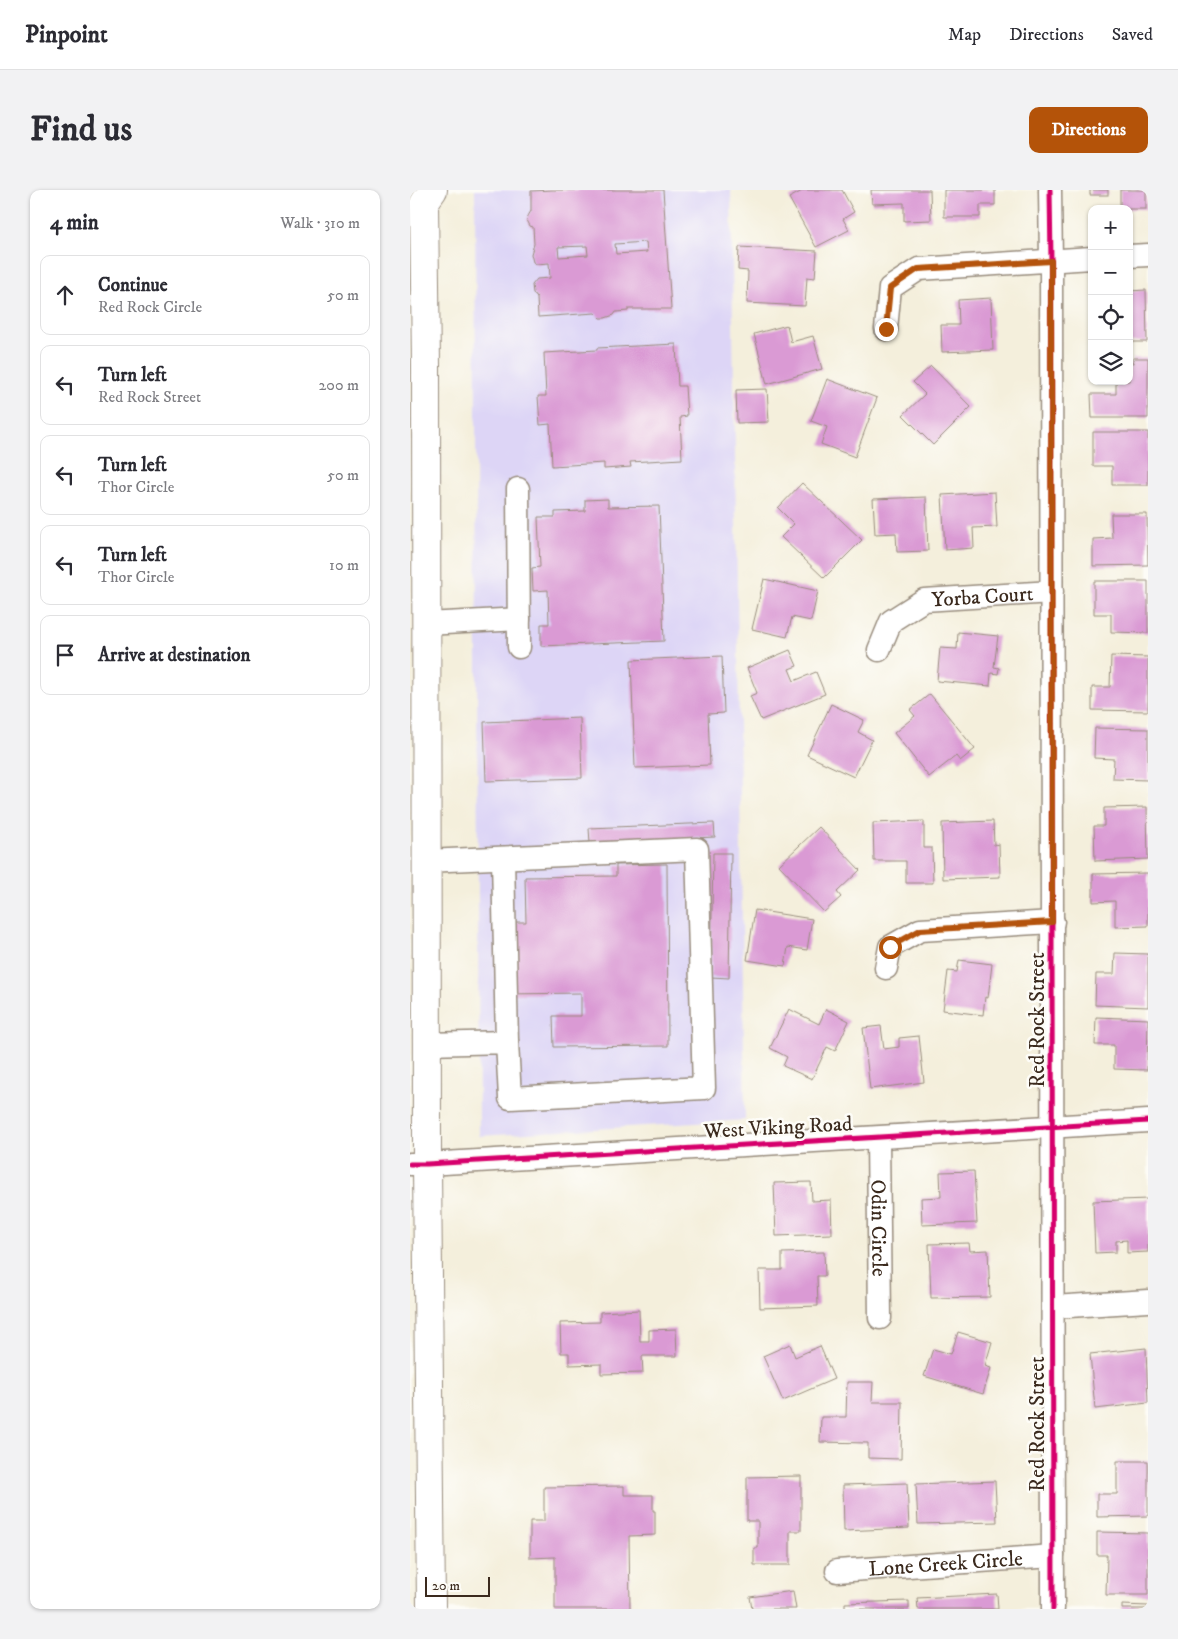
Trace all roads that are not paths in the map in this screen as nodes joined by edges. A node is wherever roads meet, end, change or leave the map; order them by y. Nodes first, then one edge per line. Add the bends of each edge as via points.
1 (1050, 190) edge
2 (423, 194) edge
3 (1148, 254) edge
4 (1133, 256) edge
5 (1088, 258) edge
6 (1051, 261) junction
7 (886, 329) dead end
8 (518, 489) dead end
9 (418, 497) edge
10 (1052, 592) junction
11 (519, 619) junction
12 (426, 624) junction
13 (519, 646) dead end
14 (879, 650) dead end
15 (503, 858) junction
16 (426, 861) junction
17 (1052, 922) junction
18 (418, 957) edge
19 (886, 968) dead end
20 (506, 1042) junction
21 (427, 1044) junction
22 (1148, 1121) edge
23 (1053, 1127) junction
24 (878, 1138) junction
25 (418, 1164) edge
26 (1148, 1301) edge
27 (1053, 1307) junction
28 (880, 1318) dead end
29 (1053, 1556) junction
30 (836, 1571) dead end
31 (430, 1609) edge
32 (1053, 1609) edge

1 - 6 street, Red Rock Street
2 - 9 main road
3 - 4 street
5 - 6 street
6 - 7 street via 918,269 890,288
6 - 10 street, Red Rock Street
8 - 11 street
9 - 12 main road
10 - 14 street, Yorba Court via 924,600 891,621
10 - 17 street, Red Rock Street
11 - 12 street
11 - 13 street
12 - 16 main road
15 - 16 street
15 - 20 street
15 - 20 street via 697,849 704,1088 510,1098
16 - 18 main road
17 - 19 street via 920,930 890,947
17 - 23 street, Red Rock Street
18 - 21 main road
20 - 21 street
21 - 25 main road
22 - 23 street, West Viking Road
23 - 24 street, West Viking Road
23 - 27 street, Red Rock Street
24 - 25 street, West Viking Road
24 - 28 street, Odin Circle
25 - 31 main road
26 - 27 street
27 - 29 street, Red Rock Street
29 - 30 street, Lone Creek Circle
29 - 32 street, Red Rock Street

